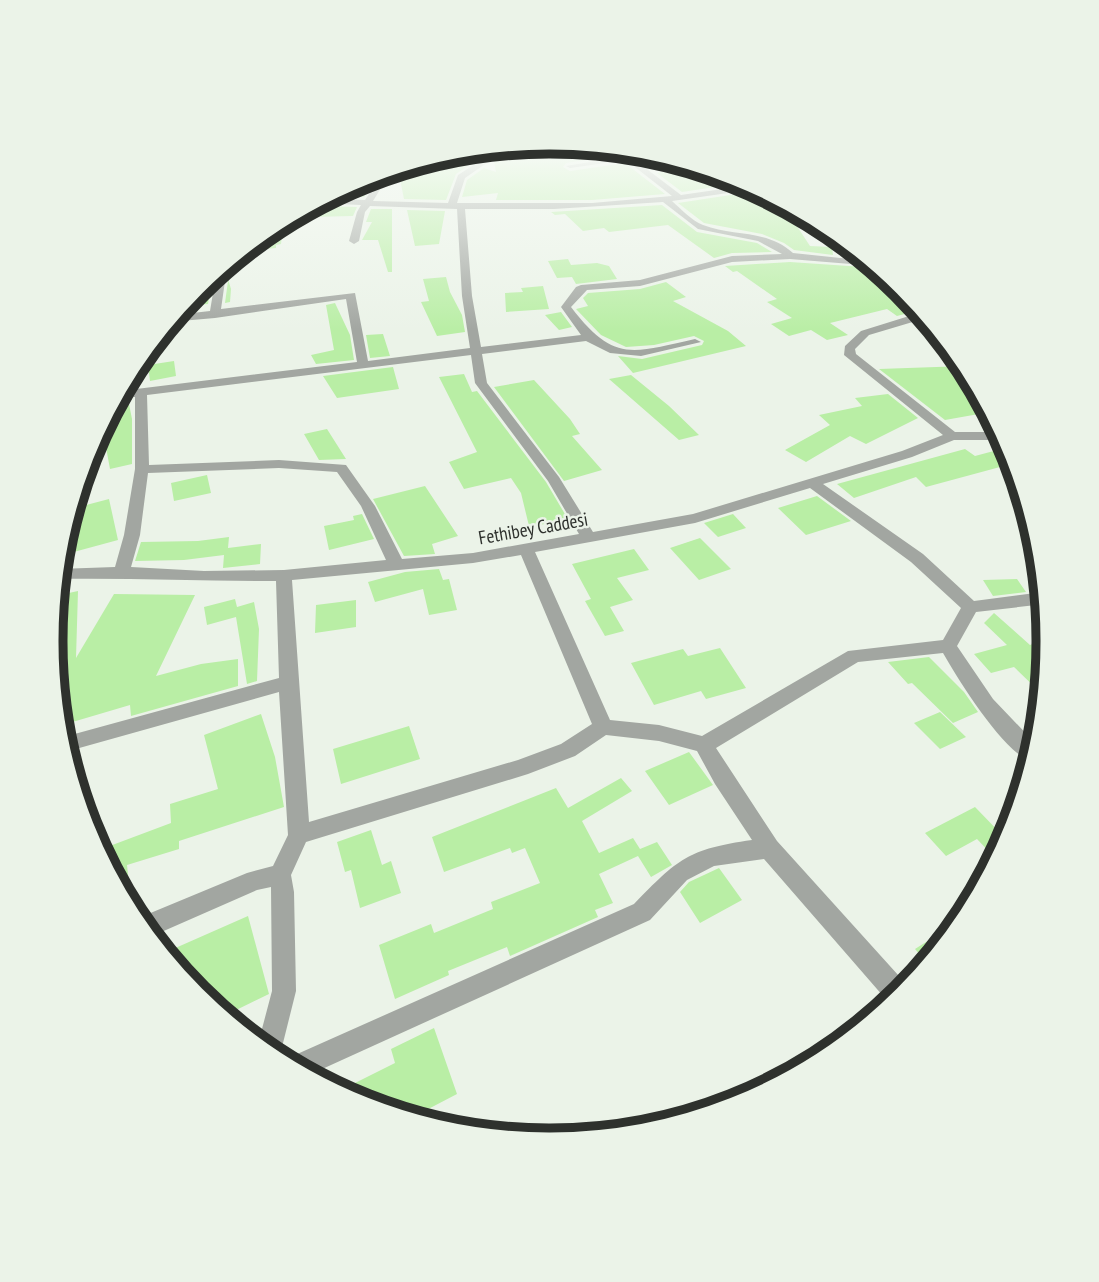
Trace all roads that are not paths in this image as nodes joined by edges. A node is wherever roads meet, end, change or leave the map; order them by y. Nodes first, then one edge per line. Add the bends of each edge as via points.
1 (362, 211) edge
2 (457, 211) edge
3 (677, 211) edge
4 (354, 241) dead end
5 (790, 256) junction
6 (855, 262) edge
7 (220, 283) edge
8 (215, 315) junction
9 (186, 318) edge
10 (913, 318) edge
11 (589, 337) junction
12 (695, 342) dead end
13 (476, 351) junction
14 (363, 364) junction
15 (141, 392) junction
16 (131, 393) edge
17 (952, 436) junction
18 (990, 436) edge
19 (142, 469) junction
20 (812, 483) junction
21 (589, 538) junction
22 (526, 549) junction
23 (397, 566) junction
24 (122, 572) junction
25 (68, 574) edge
26 (284, 575) junction
27 (1034, 599) edge
28 (971, 607) junction
29 (948, 646) junction
30 (288, 683) junction
31 (603, 727) junction
32 (74, 742) edge
33 (704, 745) junction
34 (1024, 747) edge
35 (299, 835) junction
36 (769, 848) junction
37 (280, 875) junction
38 (154, 923) edge
39 (892, 987) edge
40 (272, 1041) edge
41 (307, 1063) edge

1 - 4 street
2 - 13 street
3 - 5 street via 701,227 771,242
5 - 6 street
5 - 11 street via 732,259 640,283 585,287 566,307
7 - 8 street
8 - 9 street
8 - 14 street via 351,295
10 - 17 street via 865,333 849,348 850,355
11 - 12 street via 607,350 623,354
11 - 13 street
13 - 14 street
13 - 21 street via 481,383 554,480
14 - 15 street
15 - 16 street
15 - 19 street
17 - 18 street, Fethibey Caddesi
17 - 20 street, Fethibey Caddesi
19 - 23 street via 279,464 341,468 368,506
19 - 24 street
20 - 21 street, Fethibey Caddesi via 695,518
20 - 28 street via 917,558
21 - 22 street, Fethibey Caddesi
22 - 23 street, Fethibey Caddesi
22 - 31 street
23 - 26 street, Fethibey Caddesi
24 - 25 street, Fethibey Caddesi
24 - 26 street, Fethibey Caddesi
26 - 30 street
27 - 28 street
28 - 29 street
29 - 33 street via 854,656
29 - 34 street via 1002,727
30 - 32 street
30 - 35 street
31 - 33 street via 659,733
31 - 35 street via 568,751 521,768
33 - 36 street
35 - 37 street
36 - 39 street
36 - 41 street via 711,856 679,873 642,912
37 - 38 street via 255,880
37 - 40 street via 284,991

